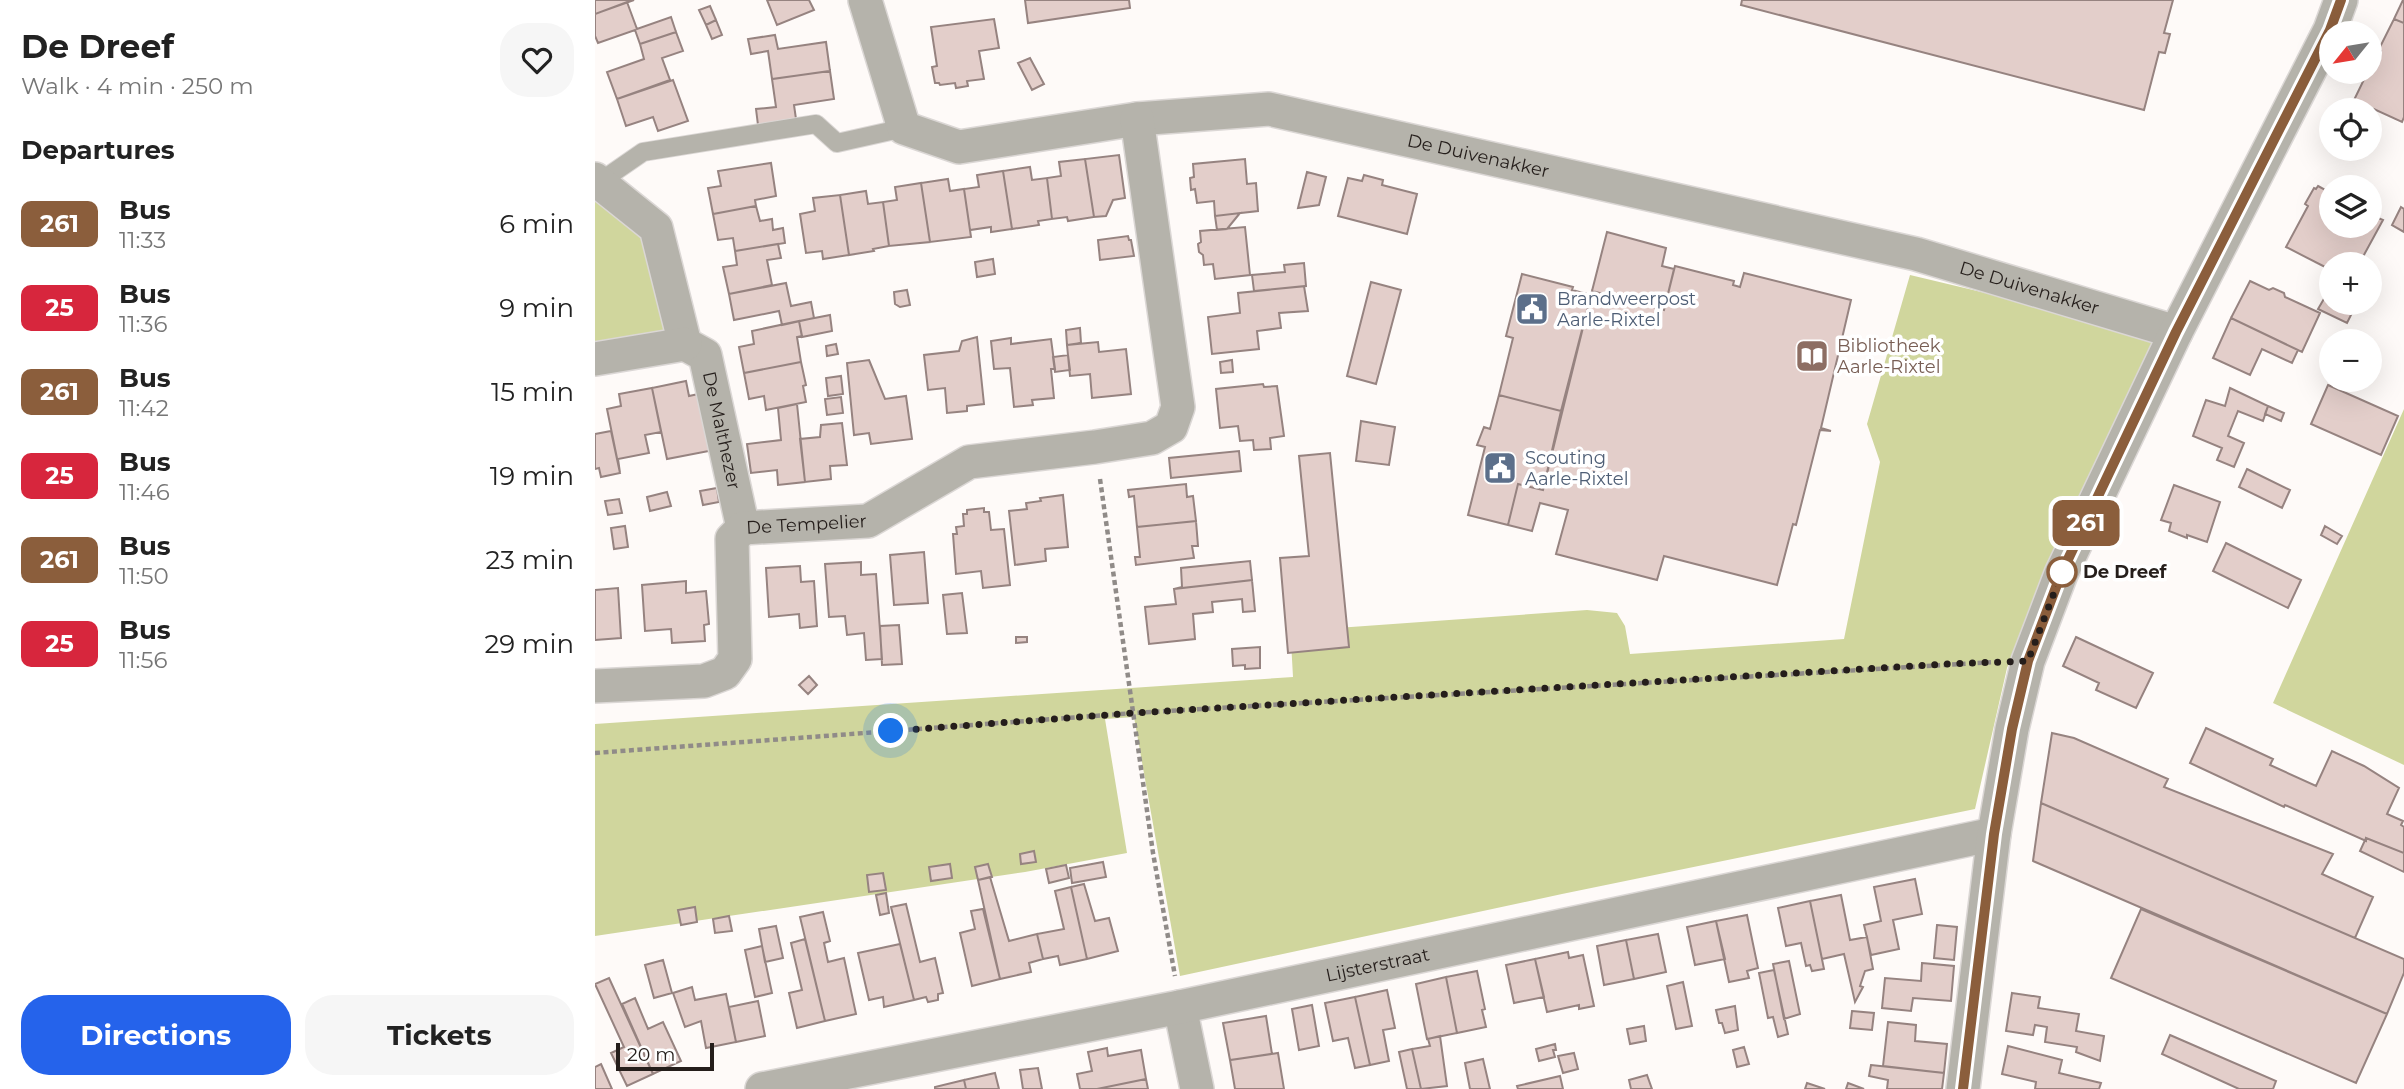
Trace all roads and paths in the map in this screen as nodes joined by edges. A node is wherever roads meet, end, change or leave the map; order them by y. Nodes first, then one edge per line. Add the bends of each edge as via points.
1 (865, 0) edge
2 (2341, 0) edge
3 (1137, 119) junction
4 (904, 128) junction
5 (596, 182) edge
6 (2176, 332) junction
7 (685, 344) junction
8 (595, 359) edge
9 (1095, 447) junction
10 (743, 528) junction
11 (2028, 661) junction
12 (595, 686) edge
13 (1134, 713) junction
14 (595, 753) edge
15 (1994, 834) junction
16 (1180, 1007) junction
17 (761, 1089) edge
18 (1197, 1089) edge
19 (1963, 1089) edge

1 - 4 street
2 - 6 street via 2330,30
3 - 4 street, De Duivenakker via 959,147
3 - 6 street, De Duivenakker via 1269,109 1916,254
3 - 9 street, De Tempelier via 1178,407 1171,427 1152,438
4 - 5 lane via 838,143 816,124 643,152
5 - 7 street via 656,228
6 - 11 street via 2061,574
7 - 8 street
7 - 10 street, De Malthezer via 705,355
9 - 10 street, De Tempelier via 969,462 869,521
9 - 13 path
10 - 12 street, De Tempelier via 731,540 735,659 725,673 704,681
11 - 13 path
11 - 15 street
13 - 14 path
13 - 16 path
15 - 16 street, Lijsterstraat
15 - 19 street
16 - 17 street, Lijsterstraat
16 - 18 street

